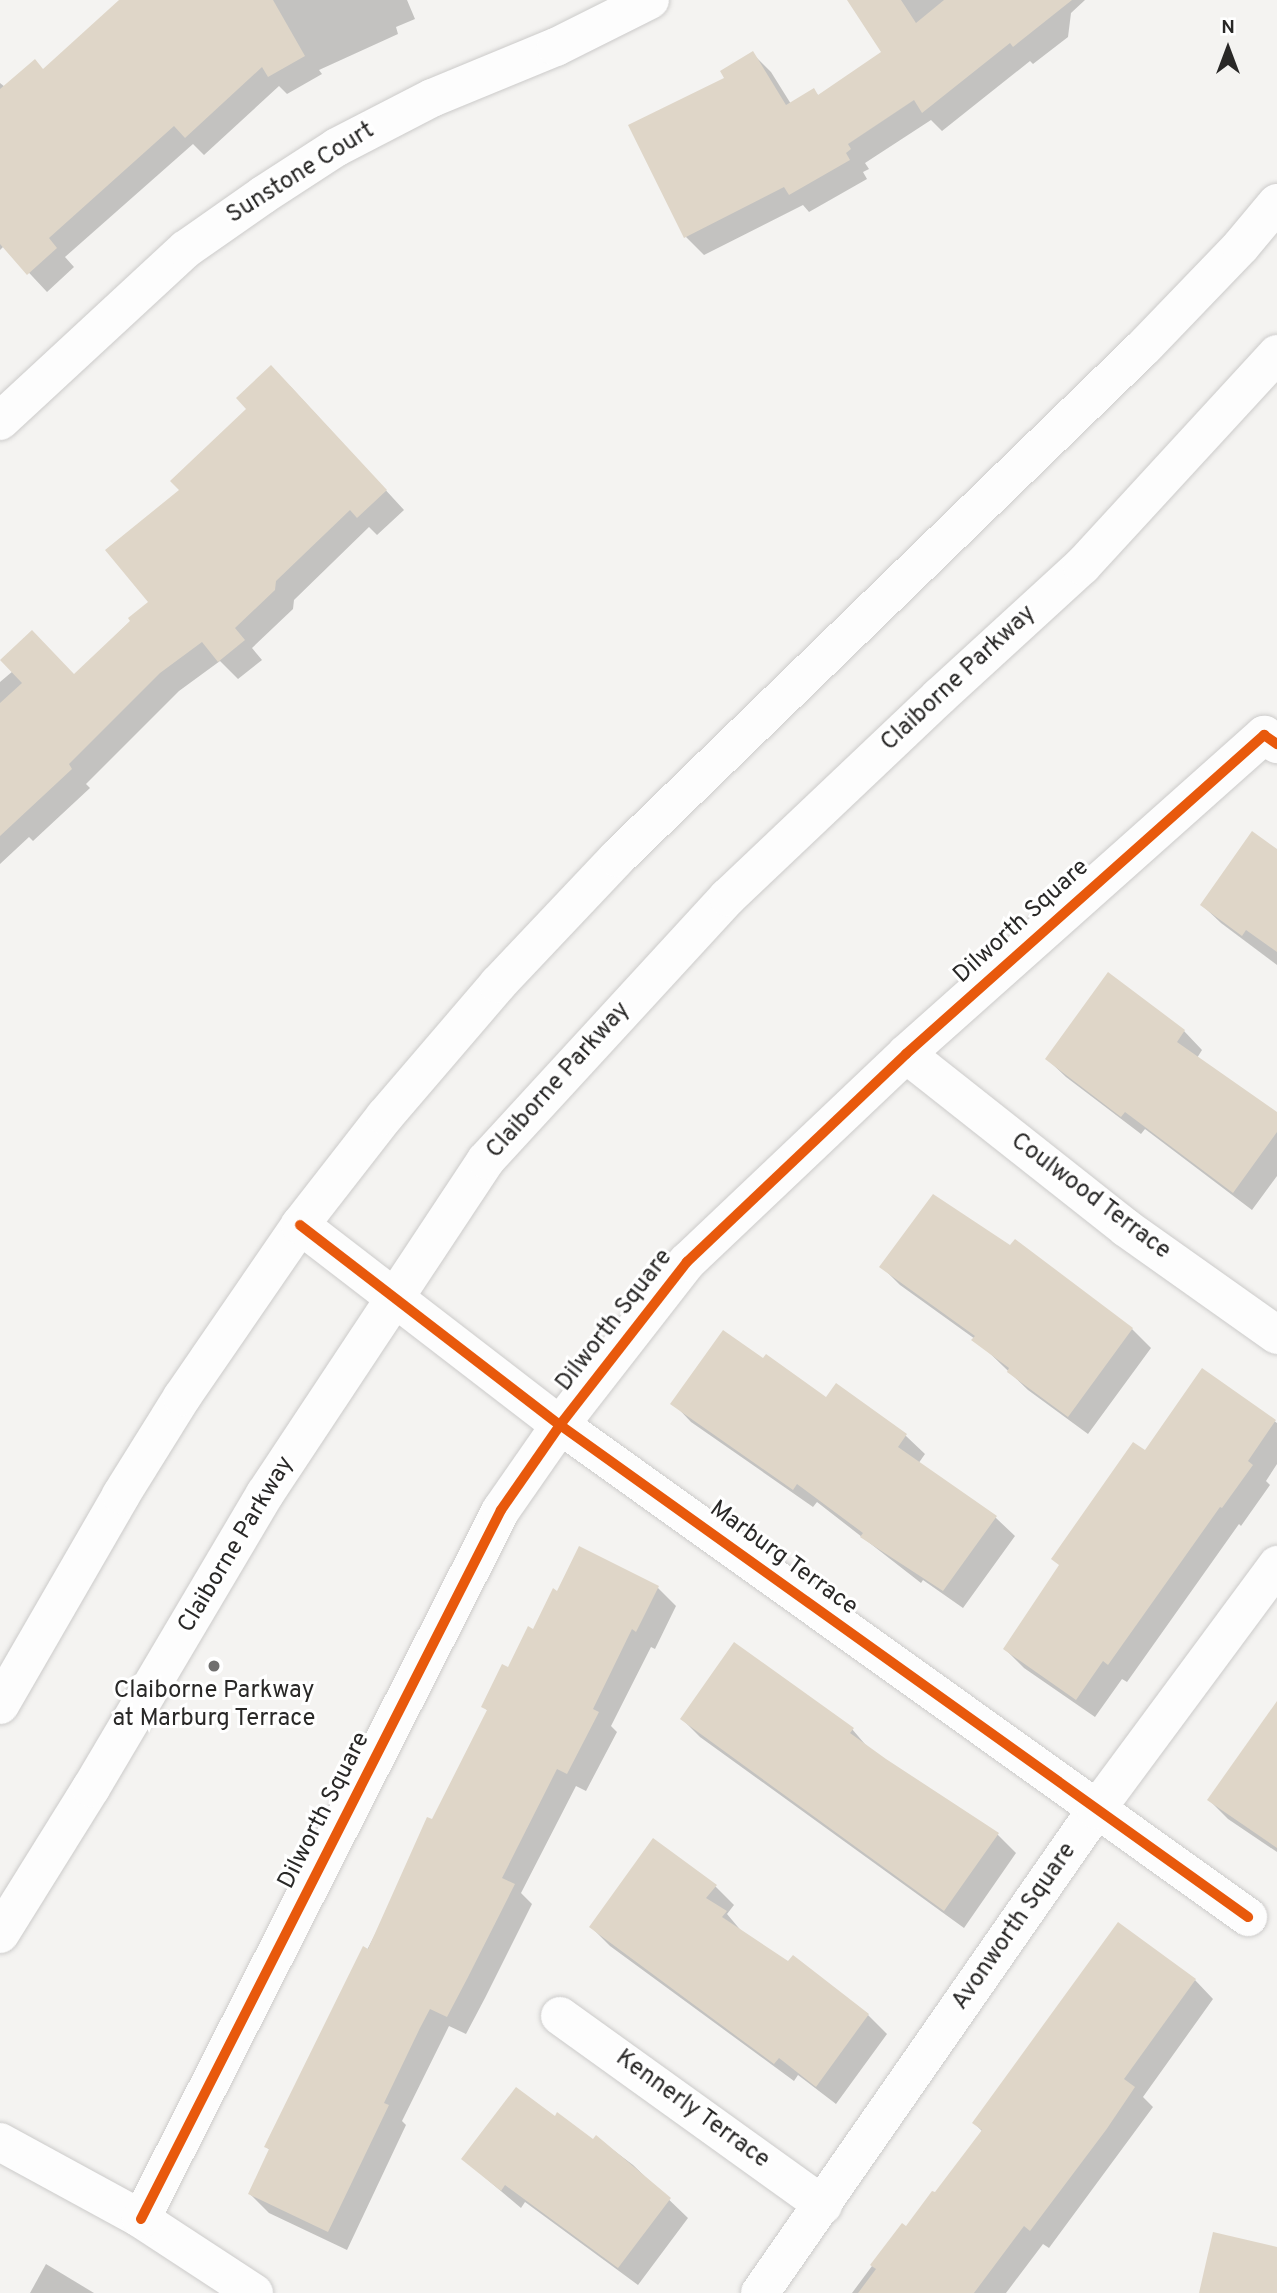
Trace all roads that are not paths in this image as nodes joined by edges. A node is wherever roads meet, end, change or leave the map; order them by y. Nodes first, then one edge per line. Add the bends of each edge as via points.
1 (650, 0) edge
2 (1277, 203) edge
3 (1277, 355) edge
4 (0, 421) edge
5 (1277, 744) edge
6 (906, 1054) junction
7 (300, 1225) junction
8 (393, 1300) junction
9 (1277, 1335) edge
10 (560, 1425) junction
11 (1277, 1565) edge
12 (0, 1705) edge
13 (1096, 1810) junction
14 (1248, 1917) dead end
15 (0, 1934) edge
16 (560, 2016) dead end
17 (0, 2143) edge
18 (823, 2205) junction
19 (141, 2219) junction
20 (254, 2293) edge
21 (760, 2293) edge

1 - 4 street, Sunstone Court via 556,47 432,98 337,147 273,188 186,250
2 - 7 street via 1143,348 617,858 498,984 385,1116
3 - 8 street, Claiborne Parkway via 1082,566 728,897 486,1160
5 - 6 street, Dilworth Square via 1264,735
6 - 9 street, Coulwood Terrace via 1126,1227
6 - 10 street, Dilworth Square via 687,1262
7 - 8 street, Marburg Terrace
7 - 12 street via 182,1397
8 - 10 street, Marburg Terrace
8 - 15 street, Claiborne Parkway via 265,1494
10 - 13 street, Marburg Terrace
10 - 19 street, Dilworth Square via 501,1510
11 - 13 street, Avonworth Square
13 - 14 street, Marburg Terrace
13 - 18 street, Avonworth Square
16 - 18 street, Kennerly Terrace
17 - 19 street
18 - 21 street, Avonworth Square
19 - 20 street

